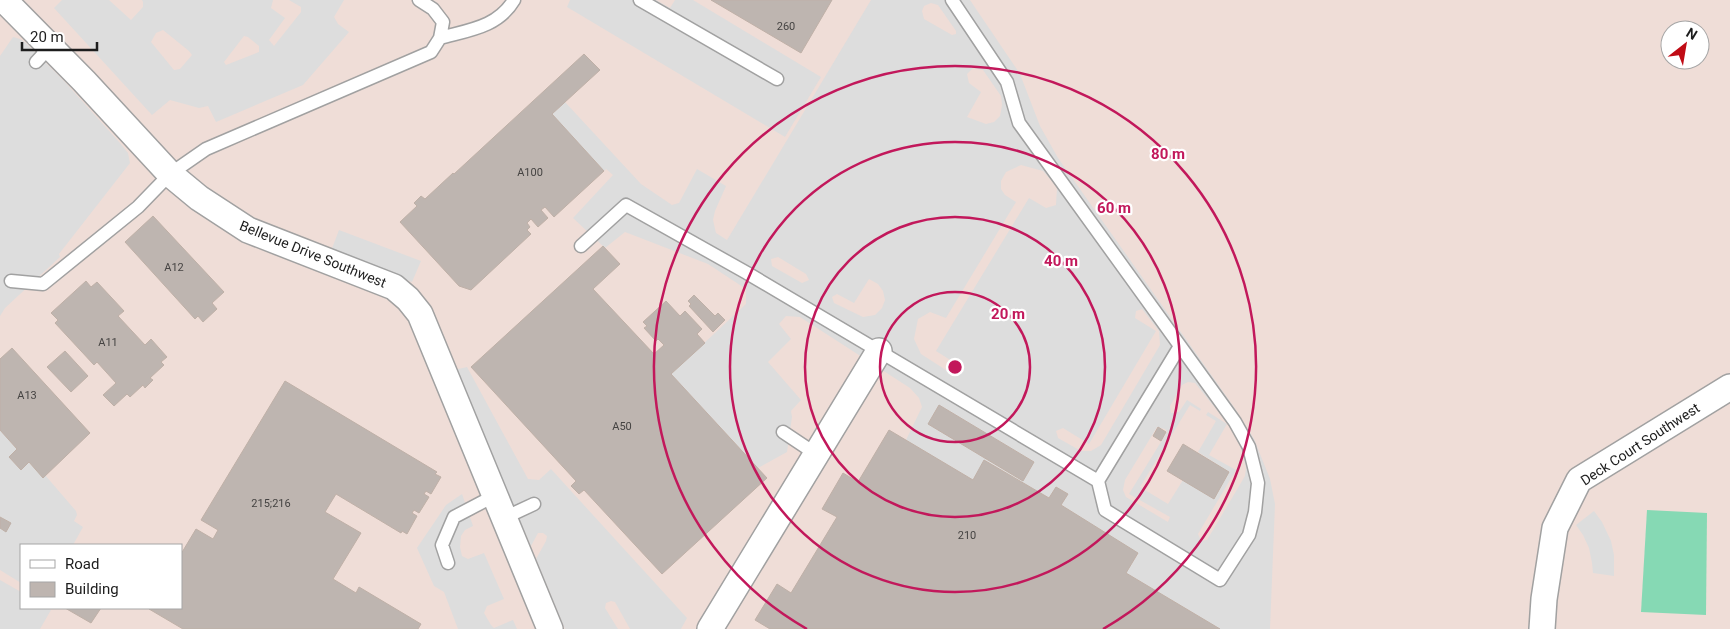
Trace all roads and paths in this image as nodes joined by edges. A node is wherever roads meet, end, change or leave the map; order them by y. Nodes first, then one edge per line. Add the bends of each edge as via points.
1 (4, 0) edge
2 (419, 0) edge
3 (514, 0) edge
4 (640, 0) edge
5 (952, 0) edge
6 (440, 38) junction
7 (777, 79) dead end
8 (170, 174) junction
9 (581, 246) dead end
10 (11, 281) dead end
11 (1180, 346) junction
12 (879, 351) junction
13 (1730, 387) edge
14 (783, 432) dead end
15 (816, 454) junction
16 (1098, 481) junction
17 (534, 504) dead end
18 (499, 507) junction
19 (448, 563) dead end
20 (550, 629) edge
21 (710, 629) edge
22 (1542, 629) edge

1 - 8 street, Bellevue Drive Southwest via 43,54 84,81
2 - 6 lane via 433,9 443,22
3 - 6 lane via 508,11 491,23
4 - 7 lane
5 - 11 lane via 1007,82 1019,123
6 - 8 lane via 431,52 224,140
8 - 10 lane via 138,207 43,284
8 - 18 street, Bellevue Drive Southwest via 199,198 248,230 394,288 408,299 420,314
9 - 12 lane via 626,205
11 - 16 lane
11 - 16 lane via 1235,422 1249,447 1258,483 1249,535 1220,580 1105,510
12 - 15 street
12 - 16 lane
13 - 22 street, Deck Court Southwest via 1579,480 1555,528
14 - 15 lane
15 - 21 street
17 - 18 lane
18 - 19 lane via 454,517 442,545
18 - 20 street, Bellevue Drive Southwest

